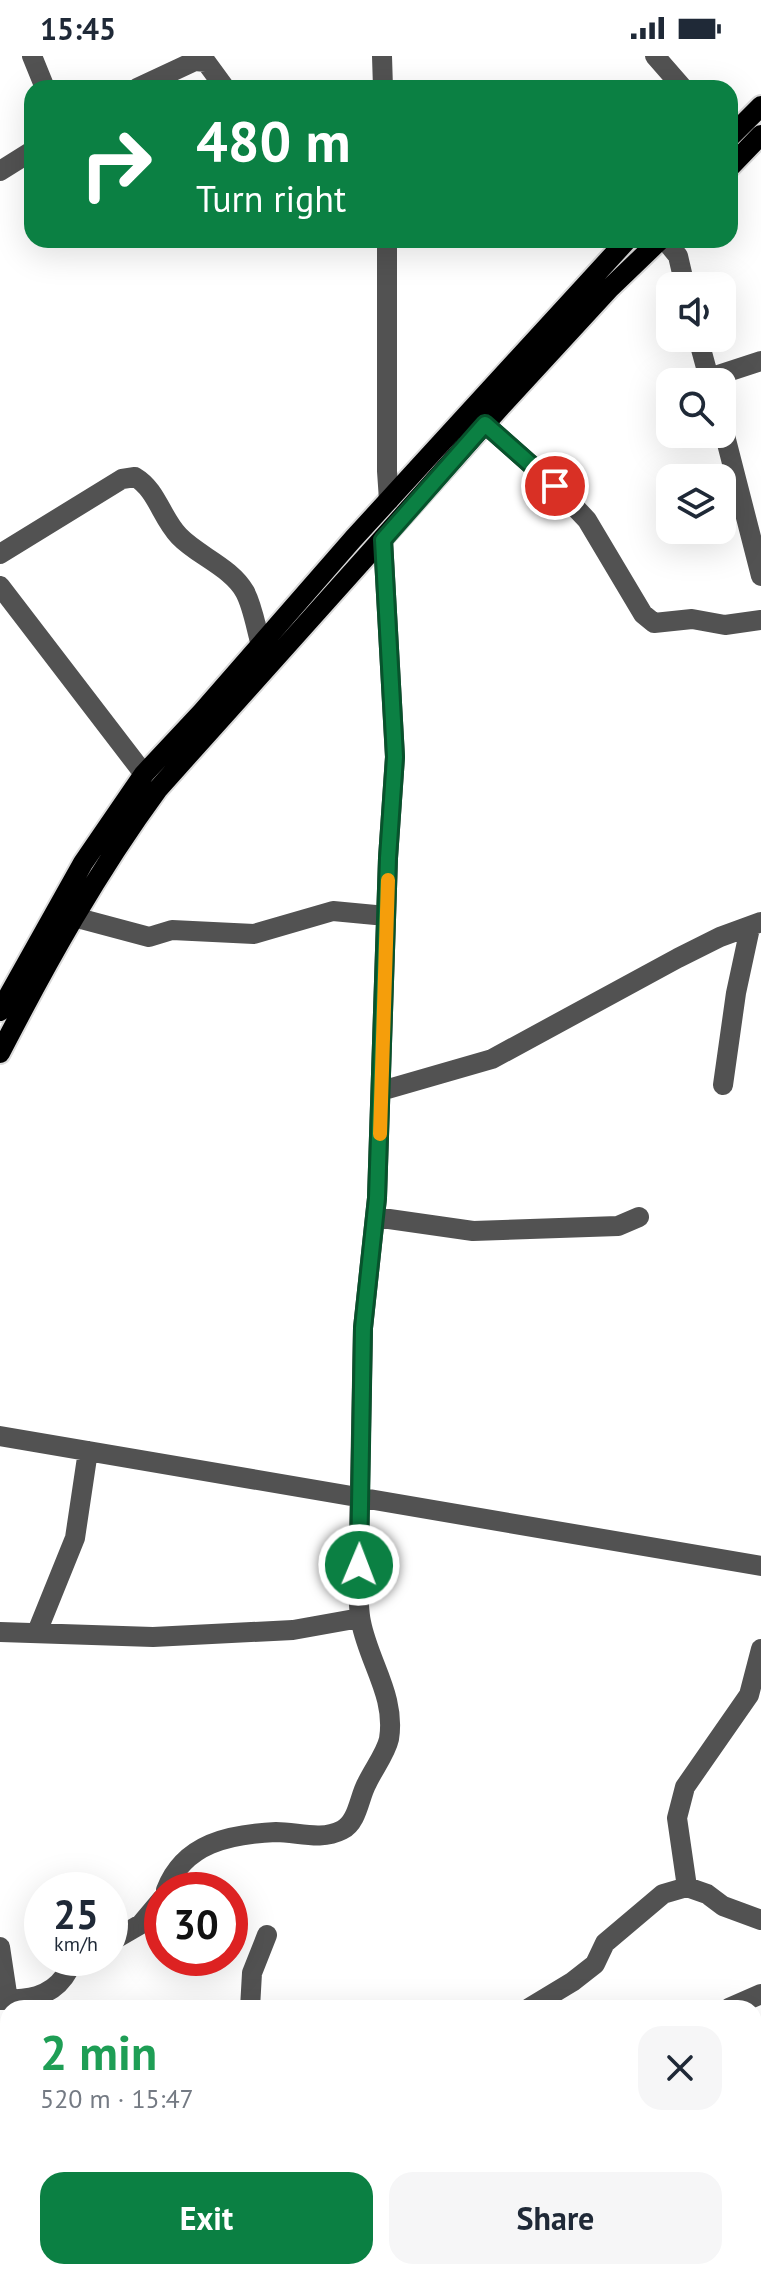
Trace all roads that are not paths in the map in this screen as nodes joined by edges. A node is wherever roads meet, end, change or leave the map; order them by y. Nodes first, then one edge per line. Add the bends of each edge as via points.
1 (32, 56) edge
2 (382, 56) edge
3 (655, 56) edge
4 (212, 59) edge
5 (42, 80) edge
6 (154, 80) edge
7 (221, 80) edge
8 (383, 80) edge
9 (676, 80) edge
10 (761, 106) edge
11 (738, 129) edge
12 (761, 135) edge
13 (24, 156) edge
14 (738, 159) edge
15 (0, 171) edge
16 (387, 248) edge
17 (620, 248) edge
18 (654, 248) edge
19 (670, 248) edge
20 (682, 272) edge
21 (761, 361) edge
22 (736, 370) edge
23 (485, 424) junction
24 (728, 448) edge
25 (389, 500) junction
26 (383, 540) junction
27 (0, 554) edge
28 (761, 576) edge
29 (3, 597) edge
30 (761, 620) edge
31 (261, 645) junction
32 (144, 774) junction
33 (386, 916) junction
34 (74, 917) junction
35 (756, 925) edge
36 (0, 1011) edge
37 (0, 1053) edge
38 (723, 1085) dead end
39 (381, 1091) junction
40 (375, 1217) junction
41 (639, 1217) dead end
42 (0, 1436) edge
43 (88, 1451) junction
44 (360, 1499) junction
45 (761, 1566) edge
46 (360, 1618) junction
47 (0, 1632) edge
48 (37, 1632) junction
49 (761, 1649) edge
50 (175, 1872) edge
51 (687, 1887) junction
52 (761, 1920) edge
53 (267, 1935) dead end
54 (0, 1947) edge
55 (64, 1976) edge
56 (4, 2000) edge
57 (250, 2000) edge
58 (542, 2000) edge

1 - 5 street
2 - 8 street
3 - 9 street
4 - 6 street
4 - 7 street
10 - 11 main road
12 - 14 main road
13 - 15 street
16 - 25 street
17 - 25 main road
18 - 23 main road via 610,288
19 - 20 street
21 - 22 street
23 - 26 main road
23 - 30 street via 587,520 643,614 654,623
24 - 28 street
25 - 31 main road
26 - 33 street via 395,757
26 - 34 main road via 158,789
27 - 31 street via 122,479 135,477 148,485 177,534 237,579
29 - 32 street
31 - 32 main road
32 - 36 main road via 83,863
33 - 34 street via 333,911 254,934 172,930 149,937
33 - 39 street
34 - 37 main road
35 - 38 street via 736,993
35 - 39 street via 678,958 492,1059
39 - 40 street
40 - 41 street via 473,1231 618,1226
40 - 44 street via 363,1328
42 - 43 street
43 - 44 street
43 - 48 street via 75,1538
44 - 45 street
44 - 46 street
46 - 48 street via 293,1630 153,1637
46 - 50 street via 387,1694 389,1741 353,1820 344,1830 322,1836 276,1832 212,1841
47 - 48 street
49 - 51 street via 749,1695 685,1787 677,1818
51 - 52 street
51 - 58 street via 663,1894 645,1908 605,1943 595,1964
53 - 57 street via 252,1973
54 - 56 street
55 - 56 street via 54,1990

